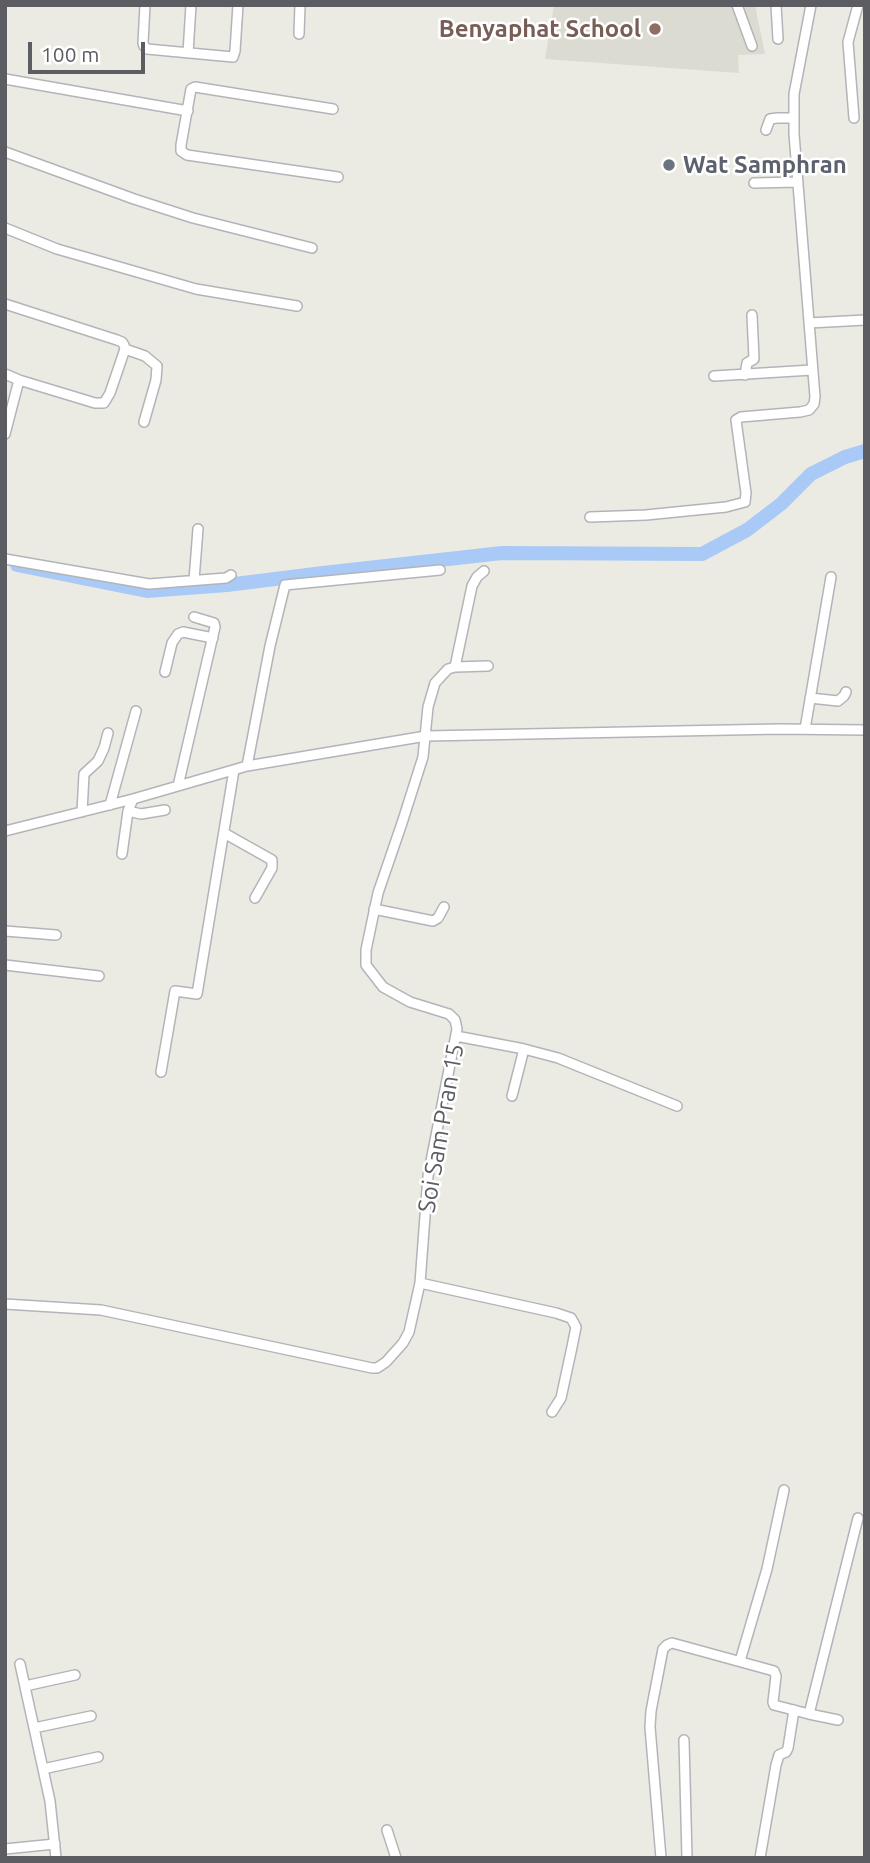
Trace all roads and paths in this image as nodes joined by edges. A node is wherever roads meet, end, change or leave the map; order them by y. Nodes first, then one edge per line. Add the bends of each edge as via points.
1 (145, 5) edge
2 (191, 5) edge
3 (238, 5) edge
4 (300, 5) edge
5 (737, 5) edge
6 (776, 5) edge
7 (811, 5) edge
8 (858, 5) edge
9 (299, 34) dead end
10 (778, 38) dead end
11 (752, 46) dead end
12 (188, 53) junction
13 (5, 79) edge
14 (333, 109) dead end
15 (188, 111) junction
16 (794, 118) junction
17 (853, 118) dead end
18 (766, 130) dead end
19 (5, 152) edge
20 (338, 177) dead end
21 (798, 182) junction
22 (754, 183) dead end
23 (5, 228) edge
24 (312, 248) dead end
25 (5, 304) edge
26 (297, 306) dead end
27 (752, 315) dead end
28 (865, 320) edge
29 (809, 323) junction
30 (125, 349) junction
31 (812, 370) junction
32 (5, 374) edge
33 (745, 375) junction
34 (713, 376) dead end
35 (19, 380) junction
36 (144, 422) dead end
37 (5, 434) edge
38 (590, 517) dead end
39 (198, 529) dead end
40 (5, 559) edge
41 (440, 570) dead end
42 (484, 571) dead end
43 (232, 575) dead end
44 (831, 578) dead end
45 (194, 580) junction
46 (194, 617) dead end
47 (213, 638) junction
48 (488, 666) dead end
49 (455, 667) junction
50 (165, 672) dead end
51 (846, 692) dead end
52 (810, 698) junction
53 (136, 711) dead end
54 (805, 729) junction
55 (865, 730) edge
56 (108, 733) dead end
57 (426, 736) junction
58 (247, 766) junction
59 (234, 770) junction
60 (178, 786) junction
61 (132, 799) junction
62 (110, 805) junction
63 (165, 810) dead end
64 (128, 811) junction
65 (82, 812) junction
66 (5, 831) edge
67 (224, 833) junction
68 (122, 854) dead end
69 (255, 898) dead end
70 (444, 907) dead end
71 (374, 909) junction
72 (5, 930) edge
73 (55, 935) dead end
74 (5, 965) edge
75 (99, 976) dead end
76 (456, 1036) junction
77 (524, 1049) junction
78 (161, 1072) dead end
79 (512, 1096) dead end
80 (677, 1106) dead end
81 (421, 1283) junction
82 (5, 1304) edge
83 (552, 1412) dead end
84 (784, 1490) dead end
85 (858, 1518) dead end
86 (740, 1661) junction
87 (20, 1664) dead end
88 (75, 1675) dead end
89 (25, 1686) junction
90 (794, 1710) junction
91 (809, 1714) junction
92 (91, 1716) dead end
93 (838, 1720) dead end
94 (34, 1728) junction
95 (684, 1740) dead end
96 (98, 1757) dead end
97 (43, 1769) junction
98 (387, 1830) dead end
99 (55, 1844) junction
100 (5, 1849) edge
101 (56, 1858) edge
102 (396, 1858) edge
103 (660, 1858) edge
104 (687, 1858) edge
105 (760, 1858) edge

1 - 12 street via 144,46
2 - 12 street
3 - 12 street via 233,57
4 - 9 street
5 - 11 street
6 - 10 street
7 - 16 street
8 - 17 street via 848,42
13 - 15 street
14 - 15 street via 198,87 191,89
15 - 20 street via 181,145 187,155
16 - 18 street via 770,120
16 - 21 street
19 - 24 street via 193,218
21 - 22 street
21 - 29 street
23 - 26 street via 57,249 196,289
25 - 30 street via 117,340
27 - 33 street via 754,359 747,363
28 - 29 street
29 - 31 street
30 - 35 street via 104,403
30 - 36 street via 157,366
31 - 33 street
31 - 38 street via 815,397 809,410 736,420 745,502 646,516
32 - 35 street
33 - 34 street
35 - 37 street
39 - 45 street
40 - 45 street via 149,584
41 - 58 street via 284,586
42 - 49 street via 472,586
43 - 45 street
44 - 52 street
46 - 47 street via 214,623
47 - 50 street via 178,634
47 - 60 street
48 - 49 street
49 - 57 street, Soi Sam Pran 15 via 435,683
51 - 52 street via 838,701
52 - 54 street
53 - 62 street
54 - 55 street
54 - 57 street
56 - 65 street via 98,761 84,774
57 - 58 street
57 - 71 street, Soi Sam Pran 15
58 - 59 street
59 - 60 street
59 - 67 street
60 - 61 street
61 - 62 street
61 - 64 street
62 - 65 street
63 - 64 street
64 - 68 street
65 - 66 street
67 - 69 street via 272,860
67 - 78 street via 197,993 175,991
70 - 71 street via 433,921
71 - 76 street, Soi Sam Pran 15 via 366,965 383,987 410,1002 449,1014 455,1020
72 - 73 street
74 - 75 street
76 - 77 street
76 - 81 street, Soi Sam Pran 15 via 428,1176
77 - 79 street
77 - 80 street via 573,1063
81 - 82 street, Soi Sam Pran 15 via 410,1332 377,1368 101,1310
81 - 83 street via 571,1318 576,1326 567,1373
84 - 86 street
85 - 91 street
86 - 90 street via 774,1671 774,1704
86 - 103 street via 672,1643 663,1649 650,1727
87 - 89 street
88 - 89 street
89 - 94 street
90 - 91 street
90 - 105 street via 788,1748 776,1765
91 - 93 street
92 - 94 street
94 - 97 street
95 - 104 street
96 - 97 street
97 - 99 street
98 - 102 street
99 - 100 street
99 - 101 street

